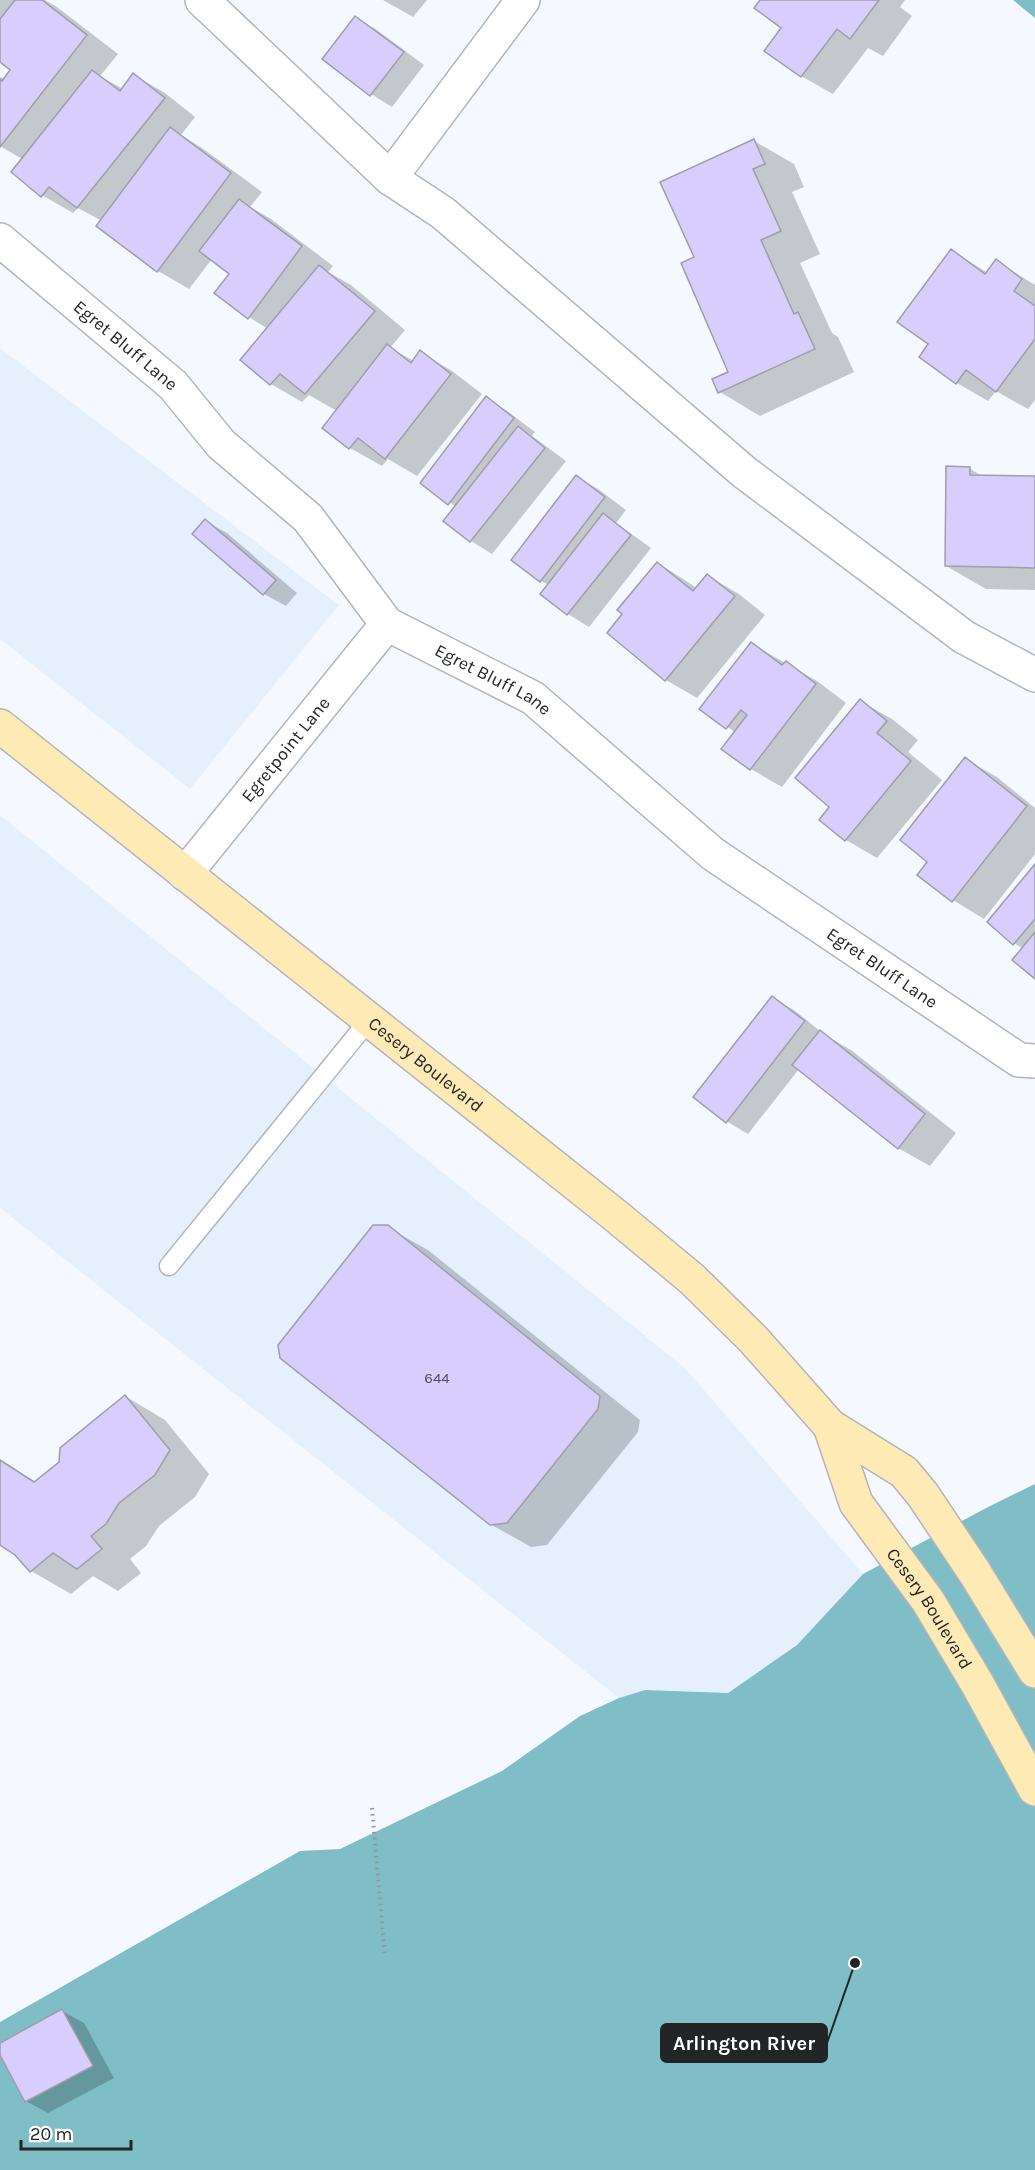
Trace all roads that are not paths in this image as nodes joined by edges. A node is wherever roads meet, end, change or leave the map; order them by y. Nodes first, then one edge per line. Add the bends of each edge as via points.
1 (202, 0) edge
2 (523, 0) edge
3 (390, 178) junction
4 (0, 240) edge
5 (387, 624) junction
6 (1035, 675) edge
7 (0, 726) edge
8 (185, 874) junction
9 (369, 1020) junction
10 (1035, 1061) edge
11 (169, 1266) dead end
12 (830, 1426) junction
13 (1035, 1671) edge
14 (1035, 1789) edge

1 - 3 street
2 - 3 street
3 - 6 street via 444,213 744,472 964,637
4 - 5 street, Egret Bluff Lane via 173,385 221,444 308,518
5 - 8 street, Egretpoint Lane
5 - 10 street, Egret Bluff Lane via 533,698 713,854 1019,1060
7 - 8 main road, Cesery Boulevard
8 - 9 main road, Cesery Boulevard
9 - 11 lane
9 - 12 main road, Cesery Boulevard via 692,1279 753,1339
12 - 13 main road, Cesery Boulevard via 904,1472 975,1573
12 - 14 main road, Cesery Boulevard via 856,1503 928,1600

